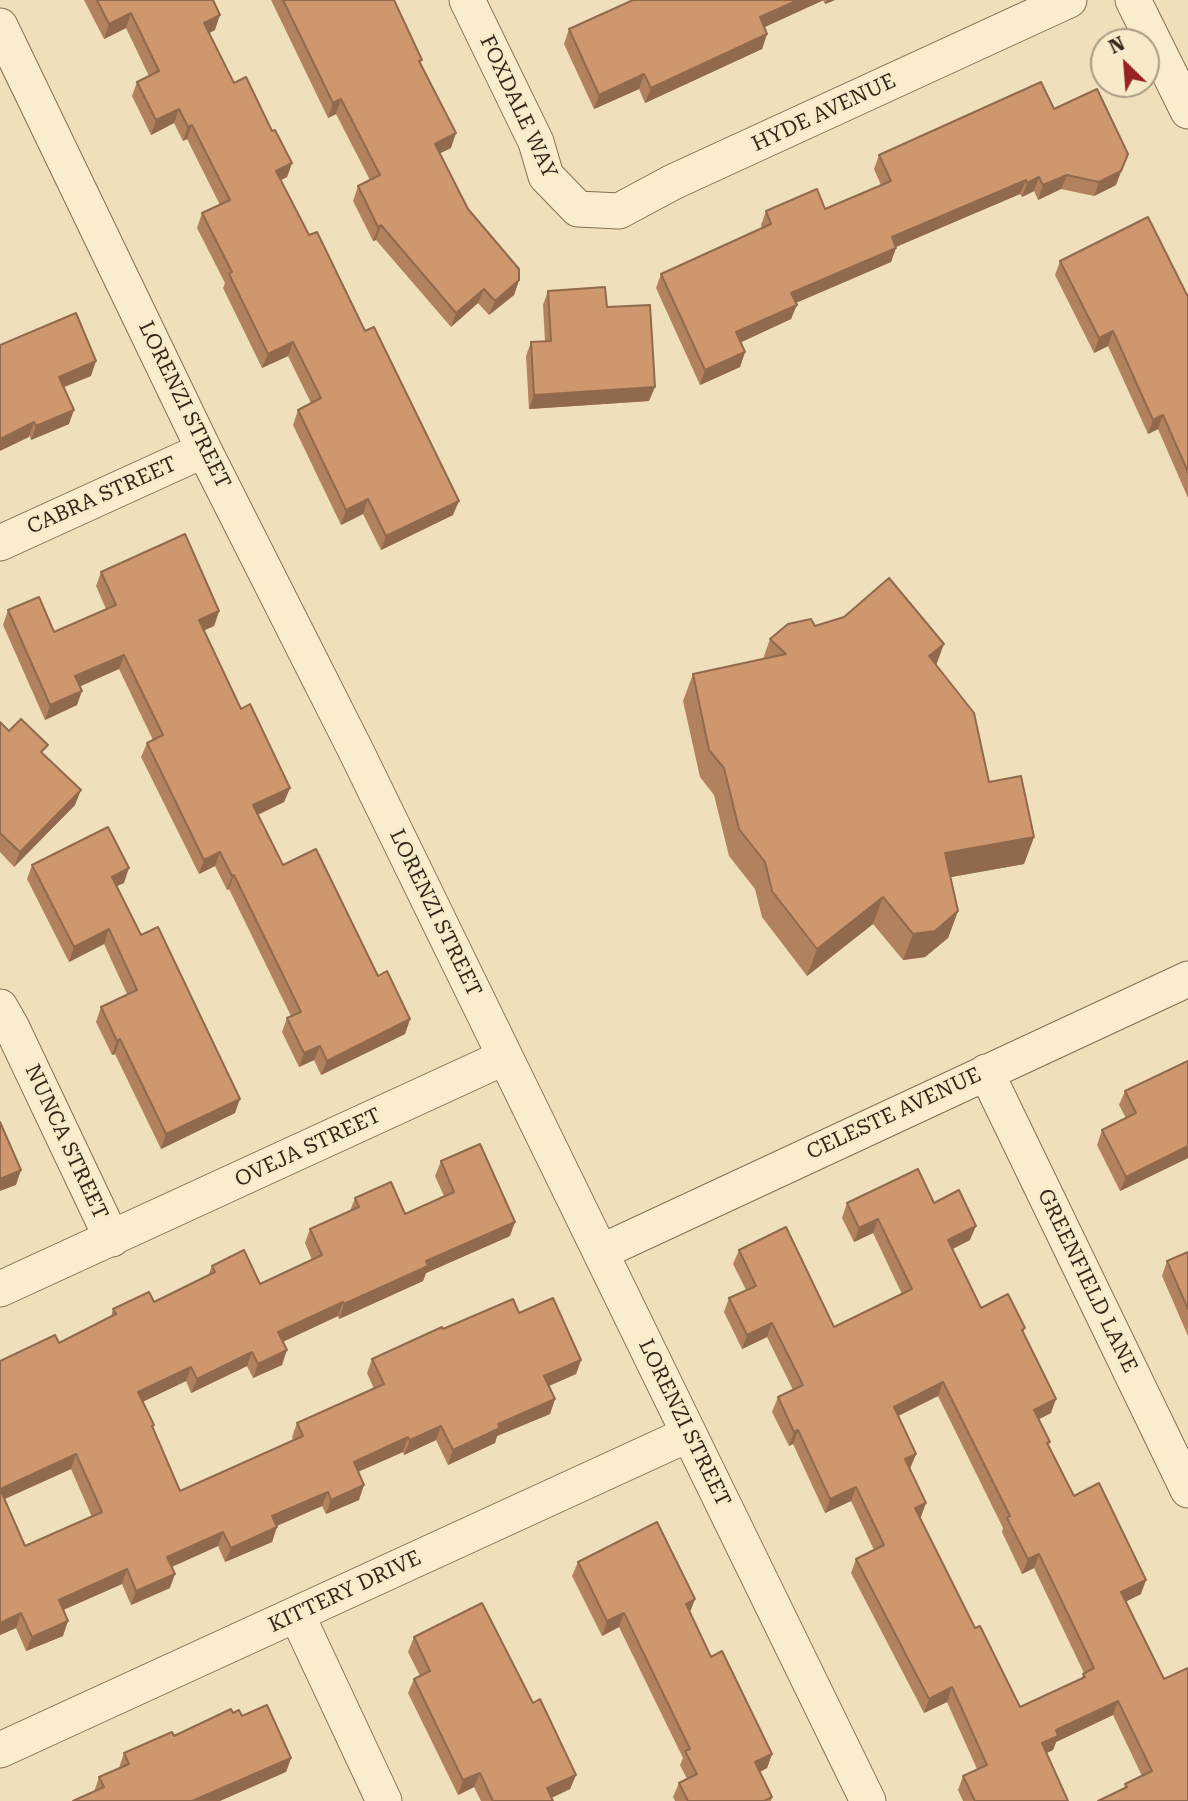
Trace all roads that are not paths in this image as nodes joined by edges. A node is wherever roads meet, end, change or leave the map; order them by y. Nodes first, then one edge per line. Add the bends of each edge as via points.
1 (467, 0) edge
2 (1069, 0) edge
3 (1133, 0) edge
4 (0, 26) edge
5 (1188, 111) edge
6 (578, 209) joint
7 (204, 450) junction
8 (0, 543) edge
9 (1188, 979) edge
10 (0, 1007) edge
11 (505, 1057) junction
12 (986, 1072) junction
13 (112, 1240) junction
14 (601, 1252) junction
15 (0, 1289) edge
16 (689, 1434) junction
17 (1179, 1449) edge
18 (1188, 1490) edge
19 (297, 1615) junction
20 (0, 1750) edge
21 (384, 1801) edge
22 (868, 1801) edge

1 - 6 street, FOXDALE WAY via 536,142 546,176
2 - 6 street, HYDE AVENUE via 673,182 619,212
3 - 5 street
4 - 7 street, LORENZI STREET
7 - 8 street, CABRA STREET
7 - 11 street, LORENZI STREET
9 - 12 street, CELESTE AVENUE
10 - 13 street, NUNCA STREET
11 - 13 street, OVEJA STREET
11 - 14 street, LORENZI STREET
12 - 14 street, CELESTE AVENUE
12 - 17 street, GREENFIELD LANE
13 - 15 street, OVEJA STREET
14 - 16 street, LORENZI STREET
16 - 19 street, KITTERY DRIVE
16 - 22 street, LORENZI STREET
17 - 18 street, GREENFIELD LANE
19 - 20 street, KITTERY DRIVE
19 - 21 street

